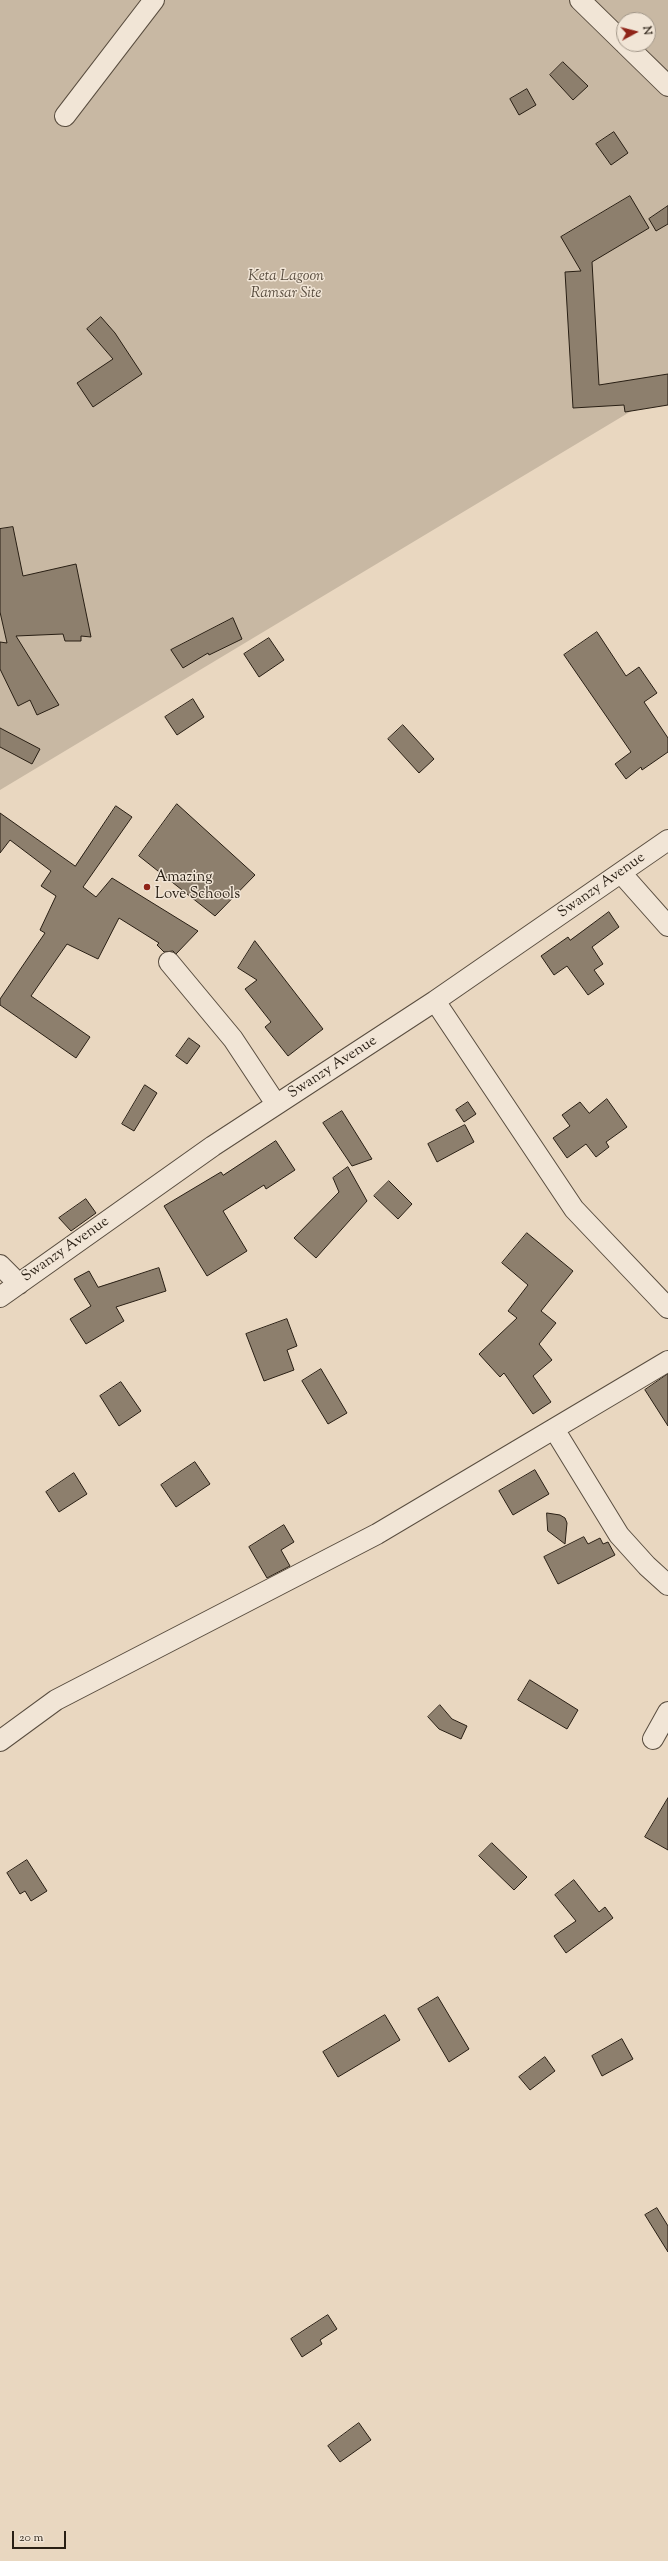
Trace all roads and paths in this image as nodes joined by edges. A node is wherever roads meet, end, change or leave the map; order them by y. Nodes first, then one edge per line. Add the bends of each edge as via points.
1 (154, 0) edge
2 (580, 0) edge
3 (616, 34) edge
4 (634, 52) edge
5 (668, 86) edge
6 (66, 116) dead end
7 (668, 840) edge
8 (621, 873) junction
9 (668, 926) edge
10 (169, 962) dead end
11 (435, 1001) junction
12 (276, 1104) junction
13 (0, 1265) edge
14 (19, 1284) junction
15 (0, 1297) edge
16 (668, 1308) edge
17 (668, 1361) edge
18 (554, 1429) junction
19 (668, 1585) edge
20 (668, 1712) edge
21 (653, 1739) dead end
22 (0, 1741) edge

1 - 6 street
2 - 3 street
4 - 5 street
7 - 8 street, Swanzy Avenue
8 - 9 street
8 - 11 street, Swanzy Avenue
10 - 12 street via 233,1039
11 - 12 street, Swanzy Avenue
11 - 16 street via 574,1209
12 - 14 street, Swanzy Avenue
13 - 14 street
14 - 15 street, Swanzy Avenue
17 - 18 street
18 - 19 street via 619,1535
18 - 22 street via 377,1534 56,1700
20 - 21 street

